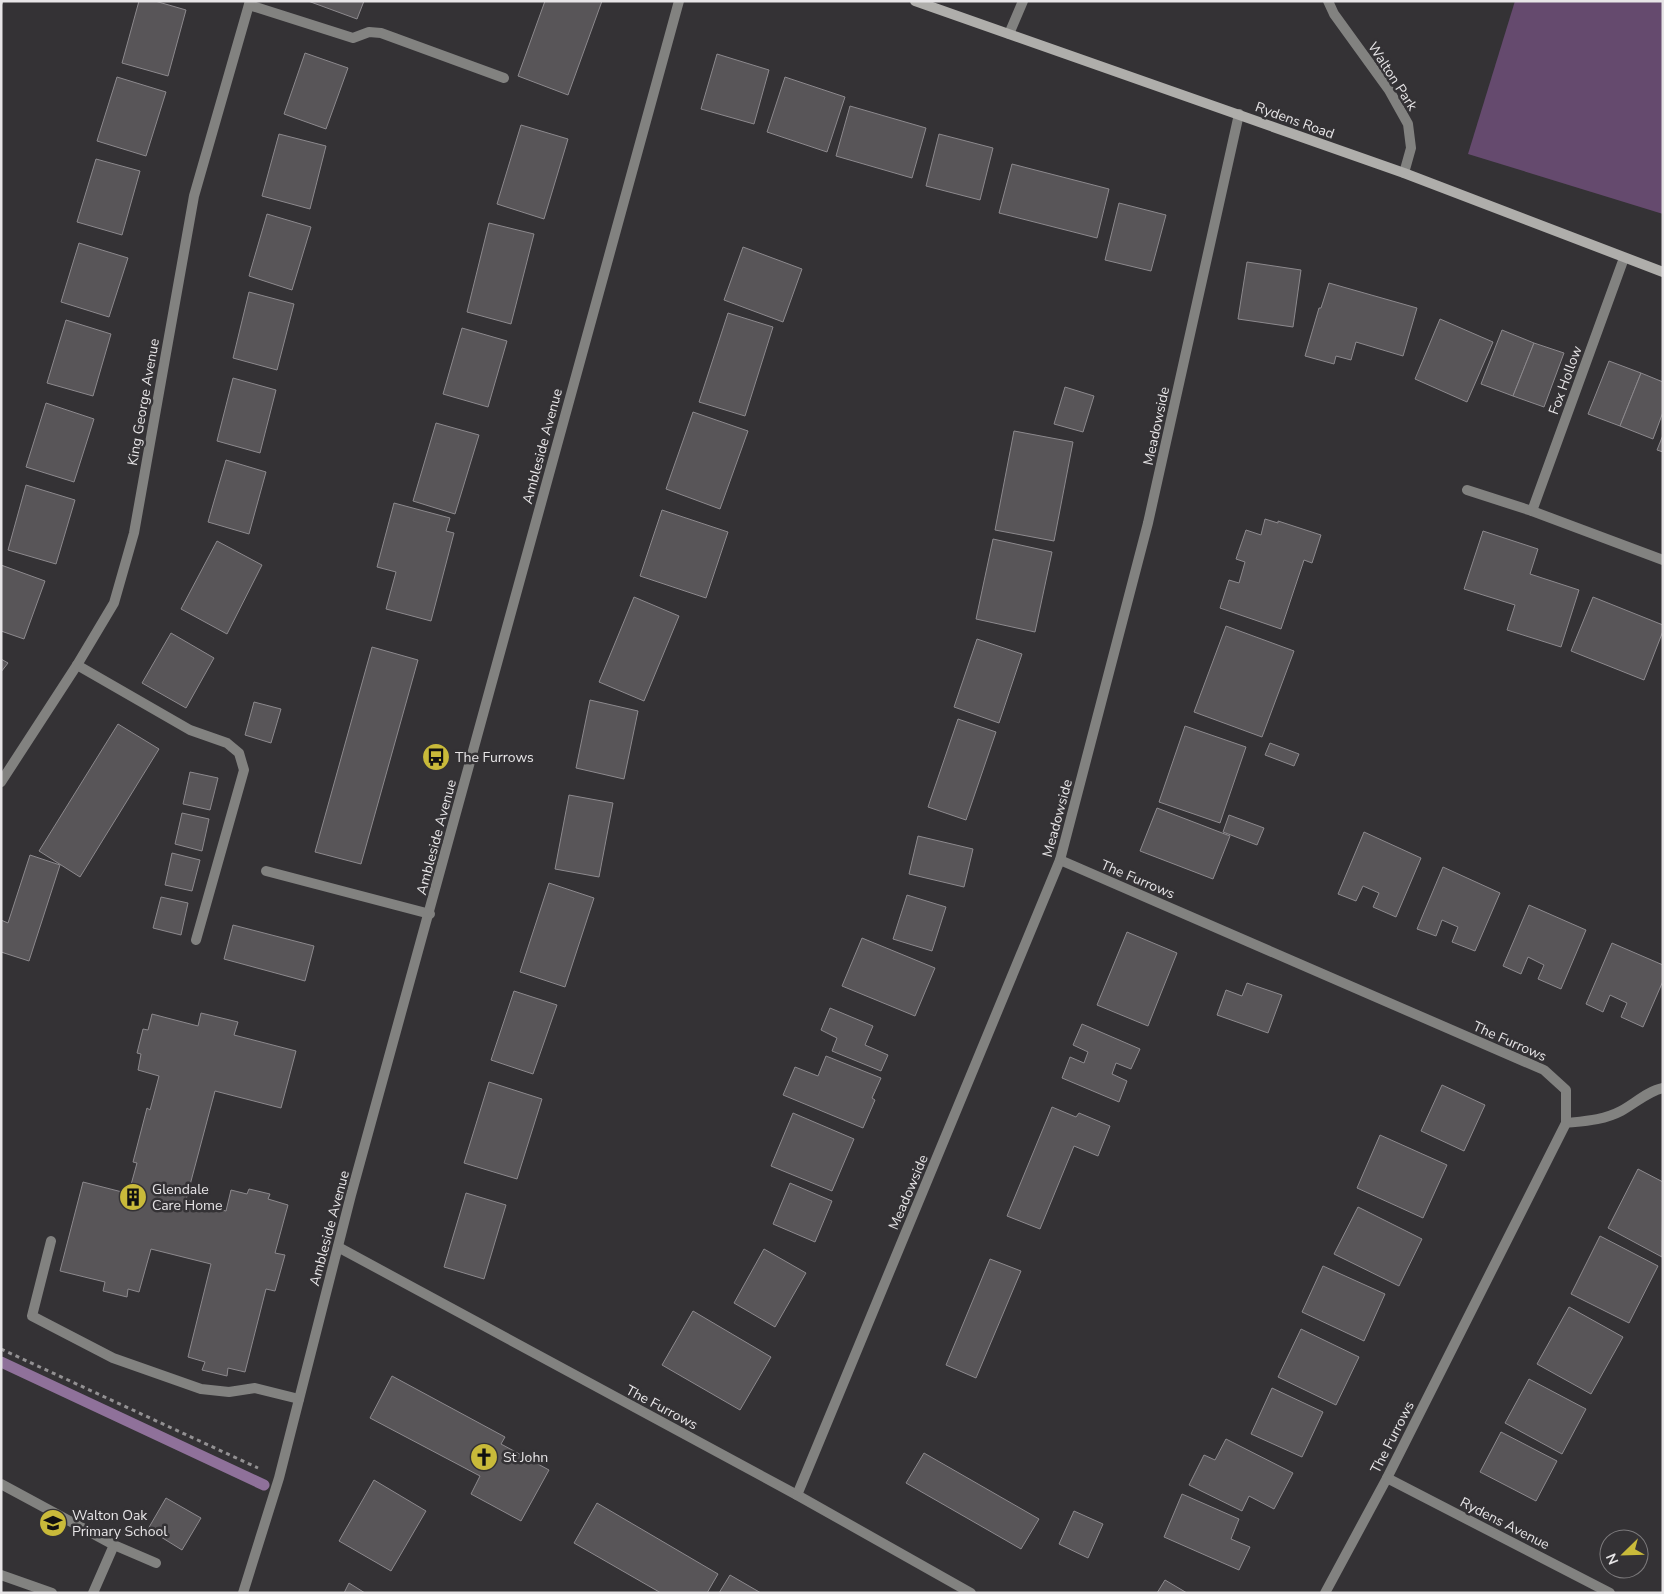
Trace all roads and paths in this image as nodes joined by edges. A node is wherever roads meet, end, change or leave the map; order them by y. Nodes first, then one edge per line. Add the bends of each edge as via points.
1 (679, 1) edge
2 (915, 1) edge
3 (1023, 1) edge
4 (1328, 1) edge
5 (249, 3) edge
6 (1009, 34) junction
7 (504, 78) dead end
8 (1239, 114) junction
9 (1404, 174) junction
10 (1624, 258) junction
11 (1663, 272) edge
12 (1467, 490) dead end
13 (1532, 511) junction
14 (1662, 560) edge
15 (77, 664) junction
16 (1, 782) edge
17 (1060, 860) junction
18 (266, 872) dead end
19 (430, 914) junction
20 (196, 940) dead end
21 (1663, 1088) edge
22 (1566, 1123) junction
23 (51, 1241) dead end
24 (338, 1247) junction
25 (1, 1349) edge
26 (299, 1399) junction
27 (278, 1478) junction
28 (1387, 1478) junction
29 (1, 1484) edge
30 (797, 1495) junction
31 (114, 1545) junction
32 (156, 1563) dead end
33 (1, 1575) edge
34 (52, 1593) edge
35 (93, 1593) edge
36 (243, 1593) edge
37 (971, 1593) edge
38 (1325, 1593) edge
39 (1610, 1593) edge

1 - 19 street, Ambleside Avenue
2 - 6 street, Rydens Road
3 - 6 street
4 - 9 street, Walton Park via 1408,124 1411,148
5 - 7 street via 353,38 369,32 381,34
5 - 15 street, King George Avenue via 194,196 134,533 114,603
6 - 8 street, Rydens Road
8 - 9 street, Rydens Road
8 - 17 street, Meadowside via 1148,523
9 - 10 street, Rydens Road
10 - 11 street, Rydens Road
10 - 13 street, Fox Hollow
12 - 13 street
13 - 14 street
15 - 16 street, King George Avenue
15 - 20 street via 190,730 227,743 239,753 244,770
17 - 22 street, The Furrows via 1544,1070 1566,1090
17 - 30 street, Meadowside
18 - 19 street
19 - 24 street, Ambleside Avenue
21 - 22 street via 1600,1119
22 - 28 street, The Furrows
23 - 26 street via 32,1316 113,1358 201,1390 229,1392 255,1388
24 - 26 street, Ambleside Avenue
24 - 30 street, The Furrows
25 - 27 path
26 - 27 street, Ambleside Avenue
27 - 36 street, Ambleside Avenue
28 - 38 street, The Furrows
28 - 39 street, Rydens Avenue
29 - 31 street
30 - 37 street, The Furrows
31 - 32 street
31 - 35 street
33 - 34 street

